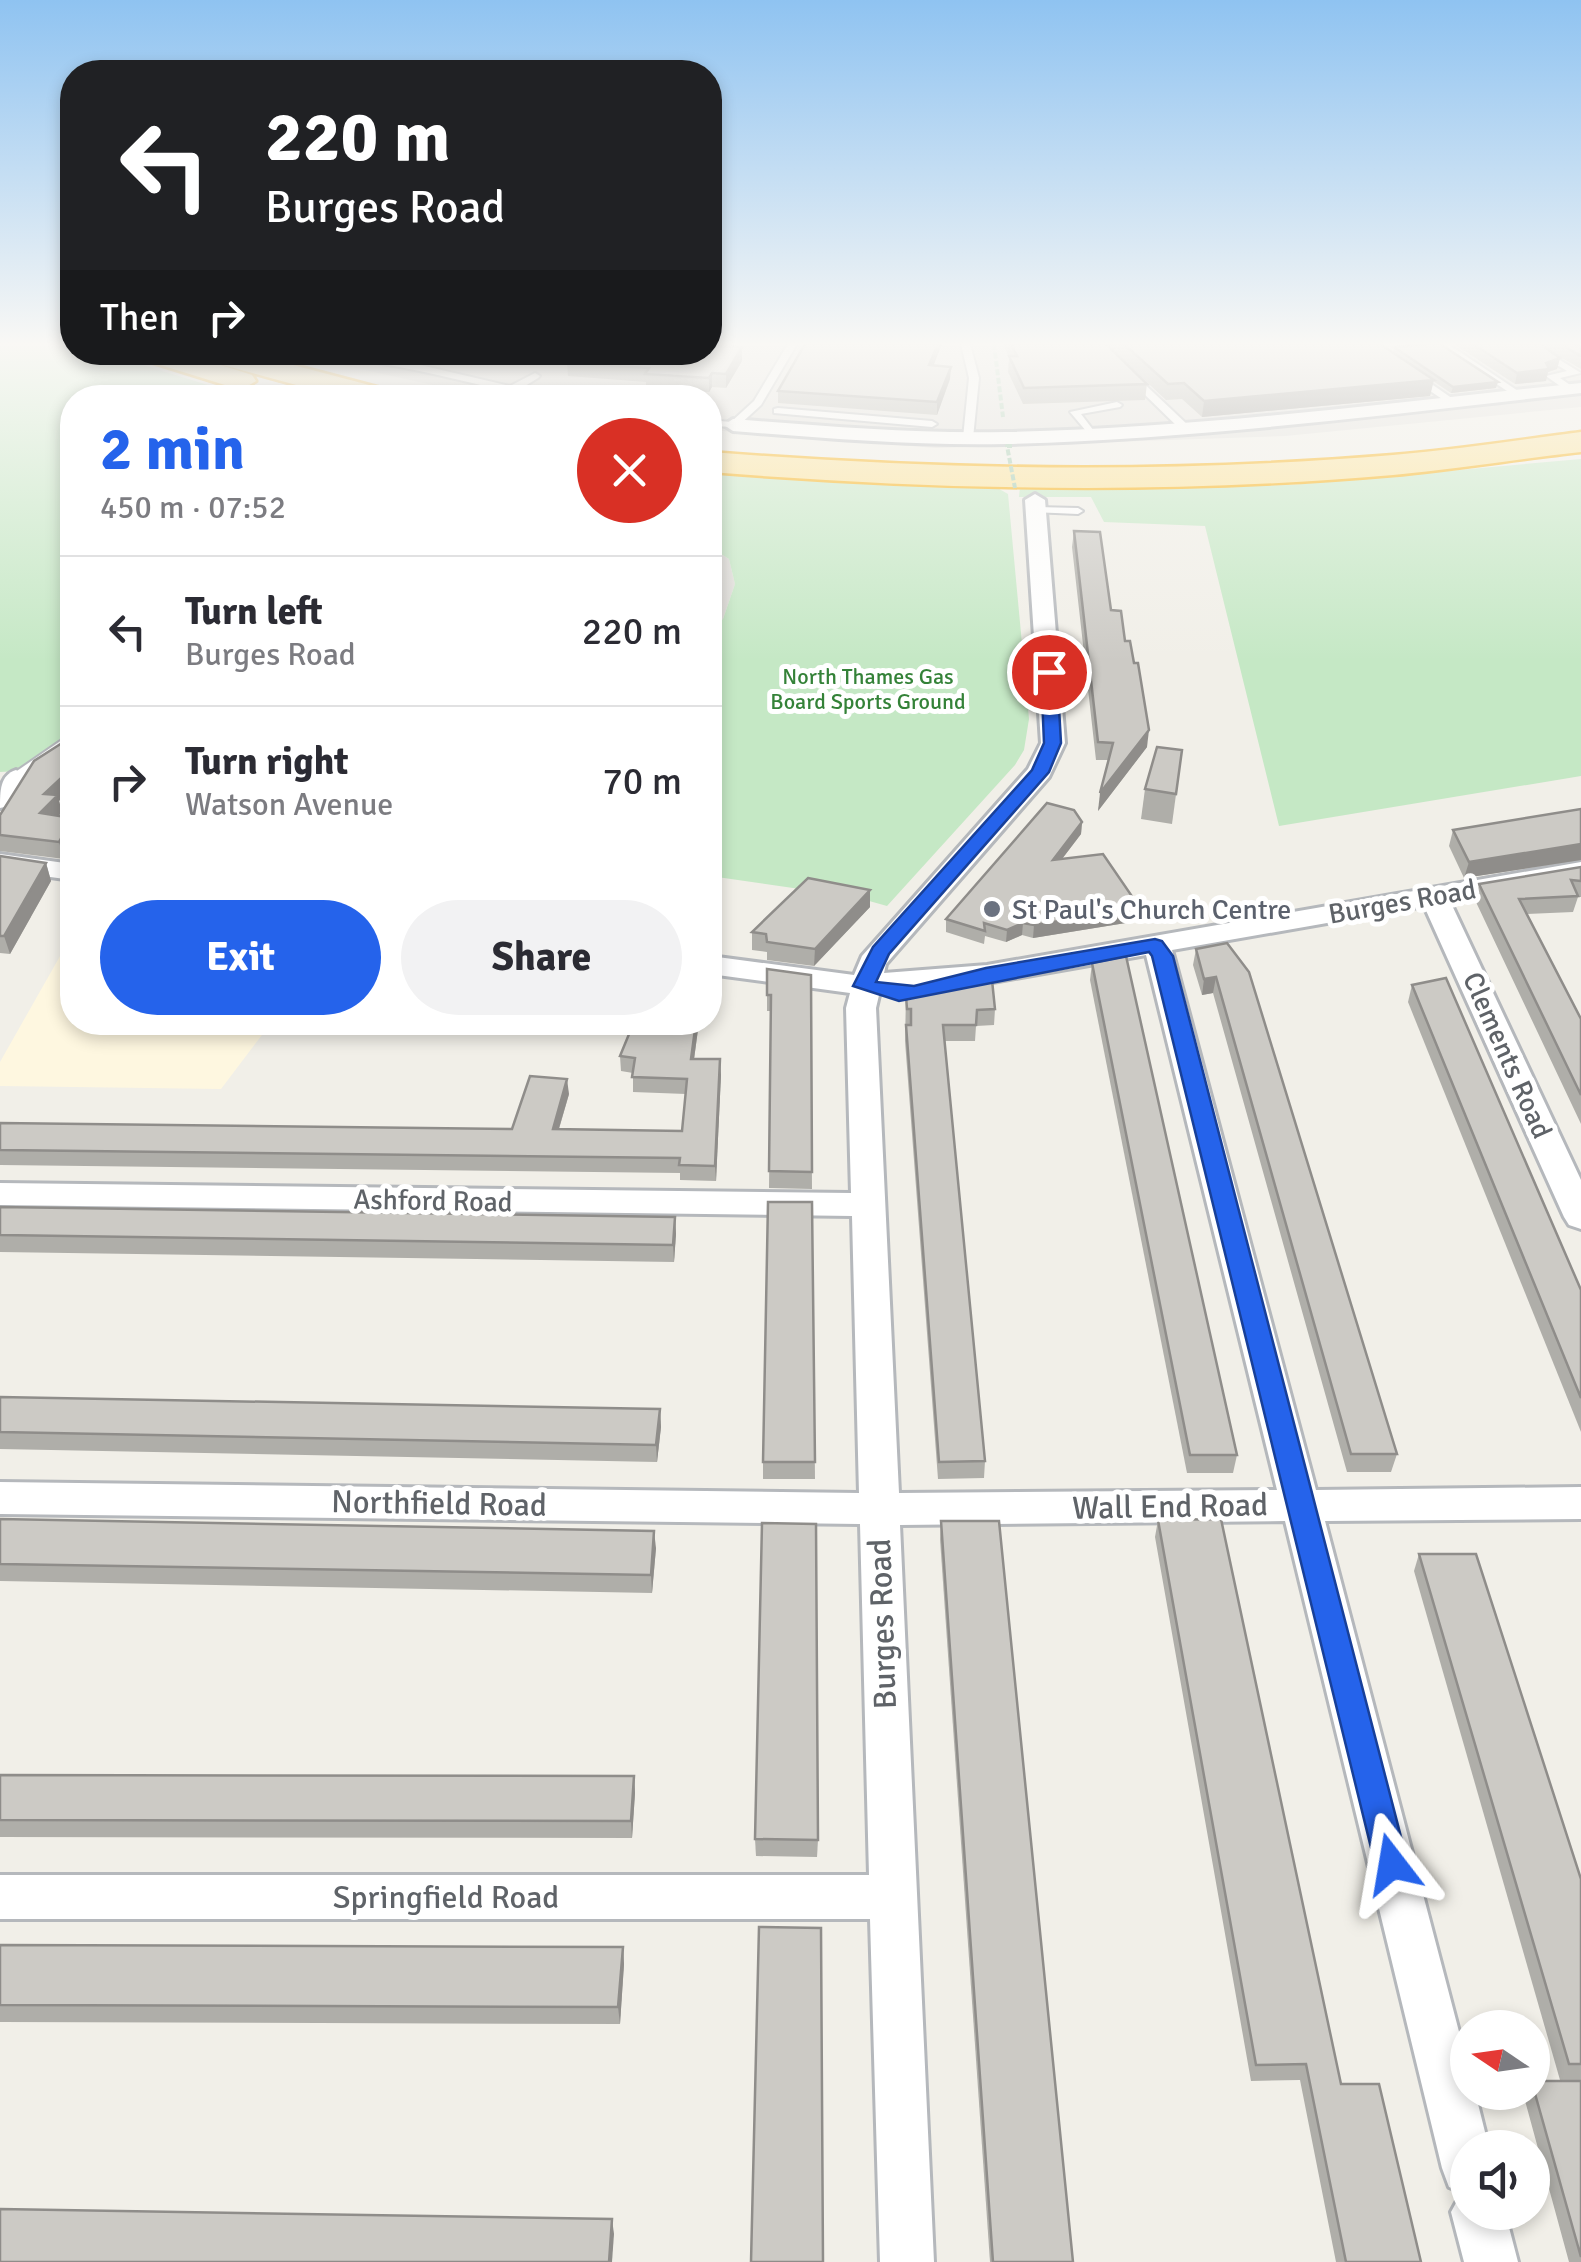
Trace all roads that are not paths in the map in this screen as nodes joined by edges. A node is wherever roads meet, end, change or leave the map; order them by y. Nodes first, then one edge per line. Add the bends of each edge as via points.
1 (818, 450) edge
2 (1053, 450) edge
3 (1108, 450) edge
4 (1389, 450) edge
5 (1480, 450) edge
6 (1581, 455) edge
7 (722, 463) edge
8 (1192, 477) junction
9 (1035, 505) joint
10 (1078, 511) dead end
11 (60, 747) edge
12 (8, 789) edge
13 (0, 862) edge
14 (60, 870) edge
15 (1581, 870) edge
16 (1430, 896) junction
17 (1155, 945) junction
18 (722, 967) edge
19 (864, 986) junction
20 (0, 1194) edge
21 (866, 1205) junction
22 (1581, 1216) edge
23 (0, 1498) edge
24 (1581, 1503) edge
25 (1302, 1505) junction
26 (878, 1509) junction
27 (0, 1897) edge
28 (892, 1897) junction
29 (1458, 2130) edge
30 (1483, 2230) edge
31 (907, 2262) edge
32 (1491, 2262) edge

1 - 2 highway via 868,457
3 - 4 highway via 1216,460
5 - 8 highway via 1395,464
6 - 8 highway via 1363,474
7 - 8 highway via 978,476
9 - 10 lane
9 - 19 street via 1053,743 1040,772 872,962
11 - 12 lane
13 - 14 street
15 - 16 street, Burges Road
16 - 17 street, Burges Road
16 - 22 street, Clements Road via 1442,909
17 - 19 street, Burges Road via 986,974 942,988 899,994
17 - 25 street
18 - 19 street
19 - 21 street, Burges Road
20 - 21 street, Ashford Road
21 - 26 street, Burges Road
23 - 26 street, Northfield Road
24 - 25 street, Wall End Road
25 - 26 street, Wall End Road
25 - 29 street
26 - 28 street, Burges Road
27 - 28 street, Springfield Road
28 - 31 street, Burges Road
30 - 32 street

